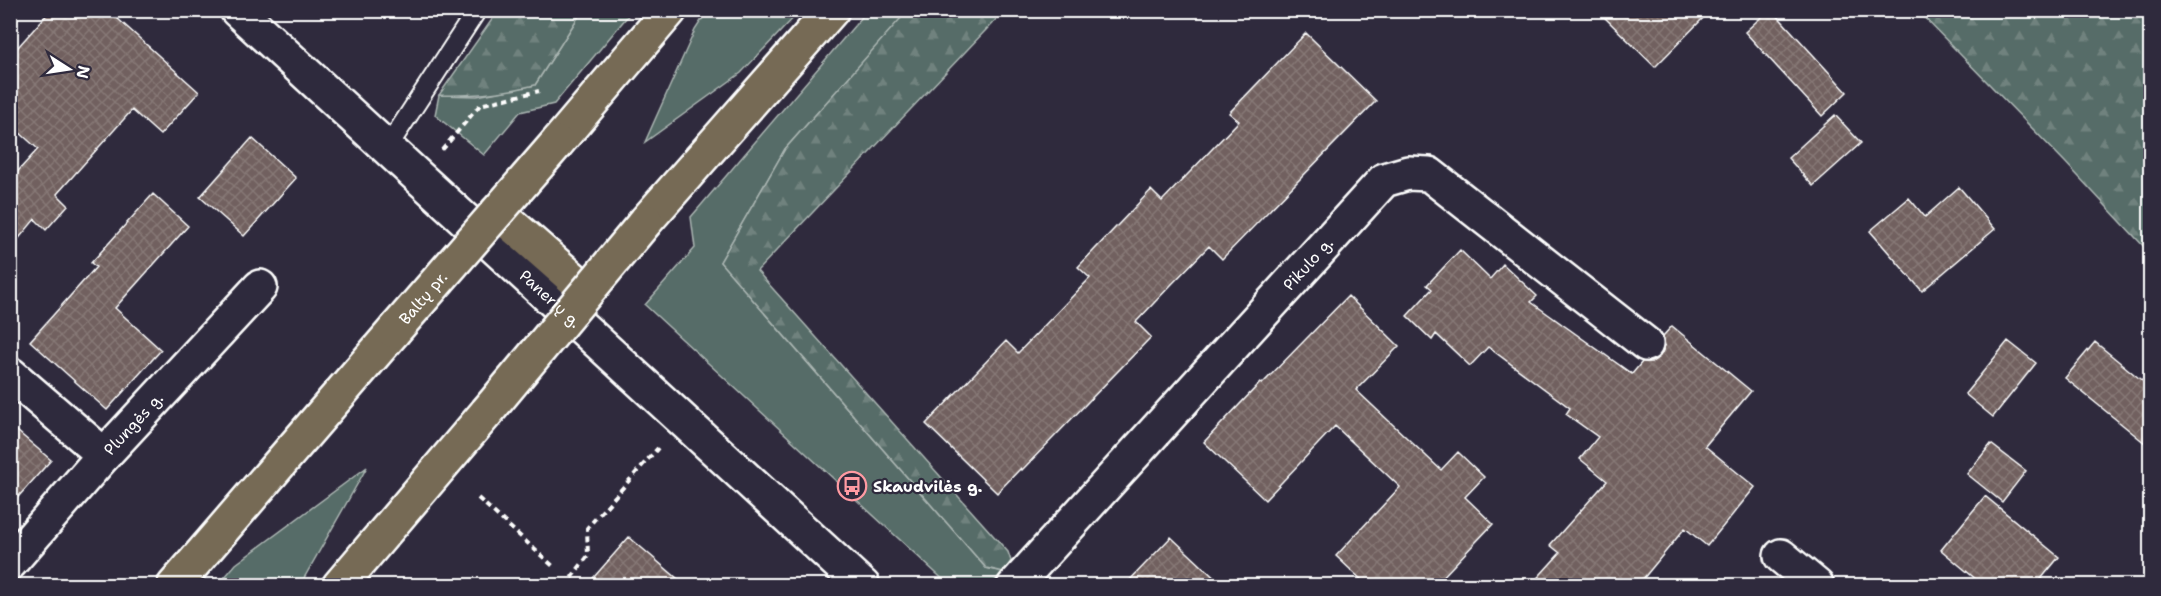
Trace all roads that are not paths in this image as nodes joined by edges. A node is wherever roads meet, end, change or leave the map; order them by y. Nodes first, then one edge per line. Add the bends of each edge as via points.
1 (237, 10) edge
2 (477, 10) edge
3 (670, 10) edge
4 (832, 10) edge
5 (387, 148) junction
6 (497, 212) junction
7 (260, 287) dead end
8 (587, 291) junction
9 (1646, 344) dead end
10 (10, 374) edge
11 (104, 454) junction
12 (1781, 556) dead end
13 (10, 563) edge
14 (174, 585) edge
15 (339, 585) edge
16 (863, 585) edge
17 (1014, 585) edge
18 (1817, 585) edge

1 - 5 street, Panerių g.
2 - 5 lane
3 - 6 main road, Baltų pr., bridge
4 - 8 main road, bridge
5 - 16 street, Panerių g.
6 - 8 main road
6 - 14 main road, Baltų pr., bridge
7 - 11 street, Plungės g.
8 - 15 main road, bridge
9 - 17 street, Pikulo g. via 1430,174 1408,173 1384,180
10 - 11 street
11 - 13 street, Plungės g.
12 - 18 street

